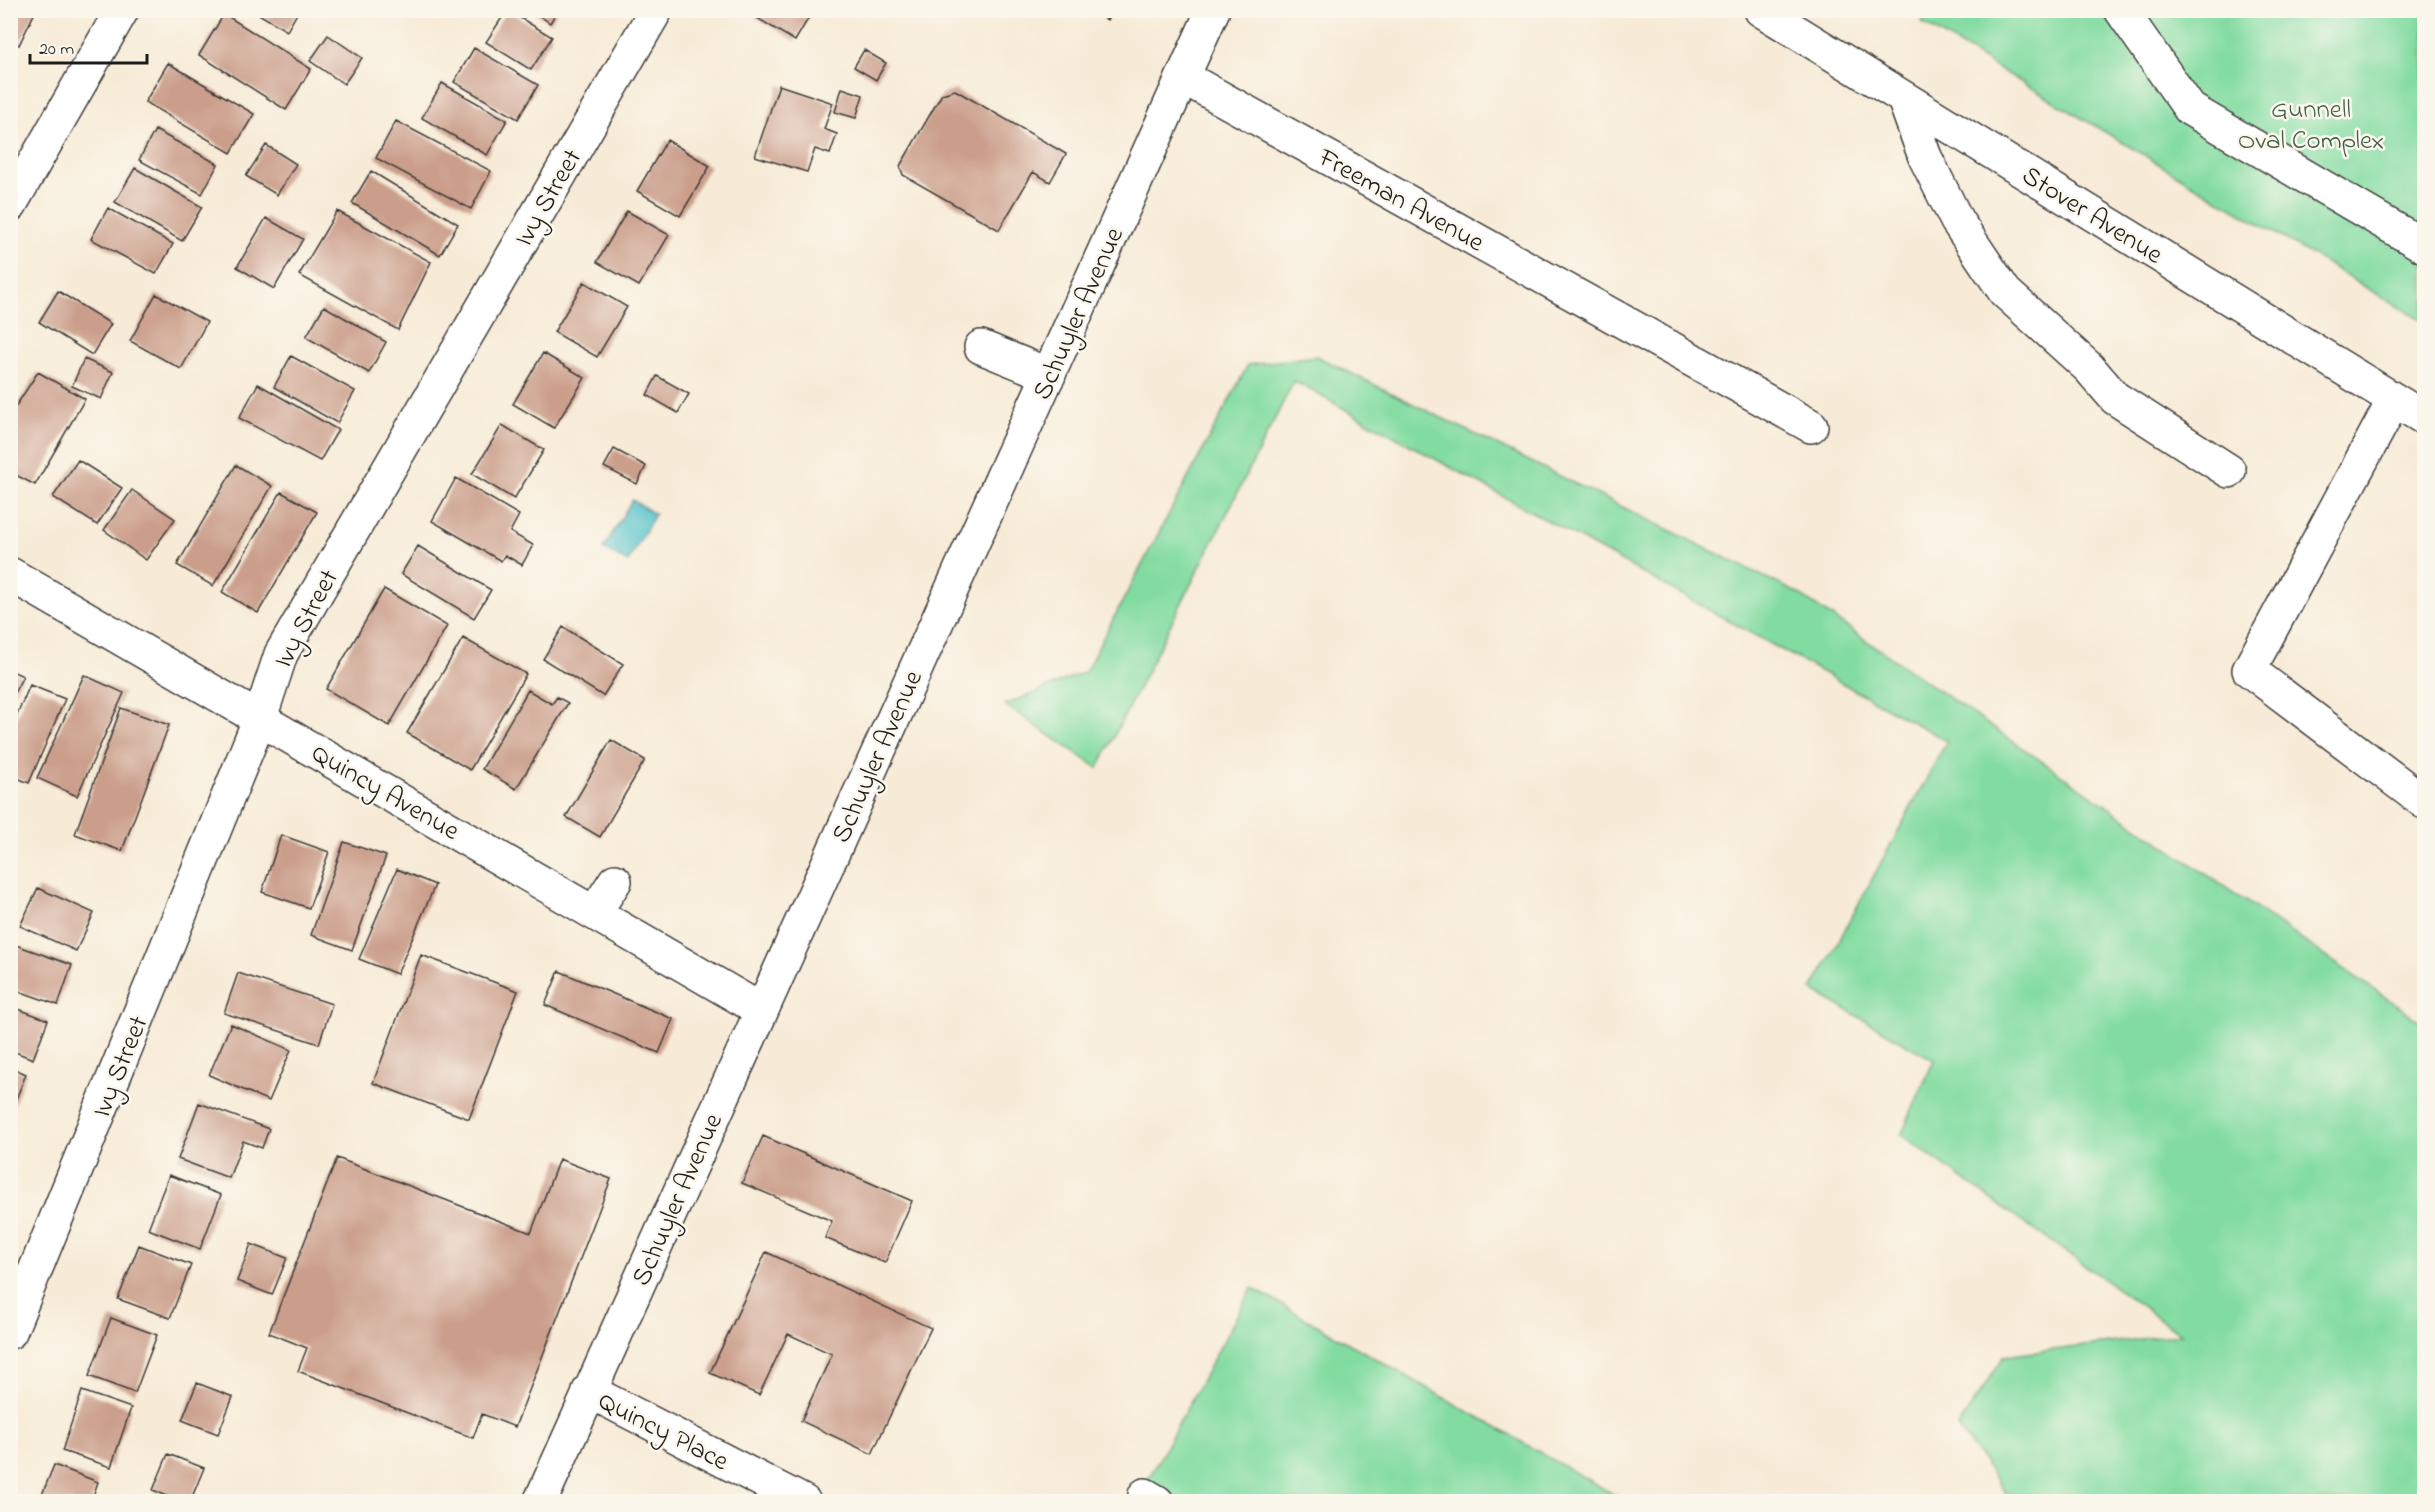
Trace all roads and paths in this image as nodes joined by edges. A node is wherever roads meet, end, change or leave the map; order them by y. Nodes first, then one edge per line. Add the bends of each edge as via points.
1 (122, 10) edge
2 (656, 10) edge
3 (1213, 10) edge
4 (1761, 10) edge
5 (2121, 10) edge
6 (1183, 77) junction
7 (1904, 99) junction
8 (10, 205) edge
9 (2424, 246) edge
10 (981, 347) dead end
11 (1049, 375) junction
12 (2394, 400) junction
13 (2424, 418) edge
14 (1811, 426) dead end
15 (2229, 471) dead end
16 (10, 574) edge
17 (260, 718) junction
18 (2424, 802) edge
19 (615, 881) dead end
20 (595, 912) junction
21 (761, 1010) junction
22 (10, 1332) edge
23 (589, 1391) junction
24 (540, 1502) edge
25 (804, 1502) edge

1 - 8 street
2 - 17 street, Ivy Street via 281,654
3 - 6 street, Schuyler Avenue
4 - 7 street, Stover Avenue
5 - 9 street via 2190,109
6 - 11 street, Schuyler Avenue
6 - 14 street, Freeman Avenue
7 - 12 street, Stover Avenue
7 - 15 street via 1925,157 1957,221 2005,292 2090,368 2115,398
10 - 11 street
11 - 21 street, Schuyler Avenue
12 - 13 street, Stover Avenue
12 - 18 street via 2249,670
16 - 17 street, Quincy Avenue
17 - 20 street, Quincy Avenue
17 - 22 street, Ivy Street
19 - 20 street
20 - 21 street, Quincy Avenue
21 - 23 street, Schuyler Avenue
23 - 24 street, Schuyler Avenue
23 - 25 street, Quincy Place

